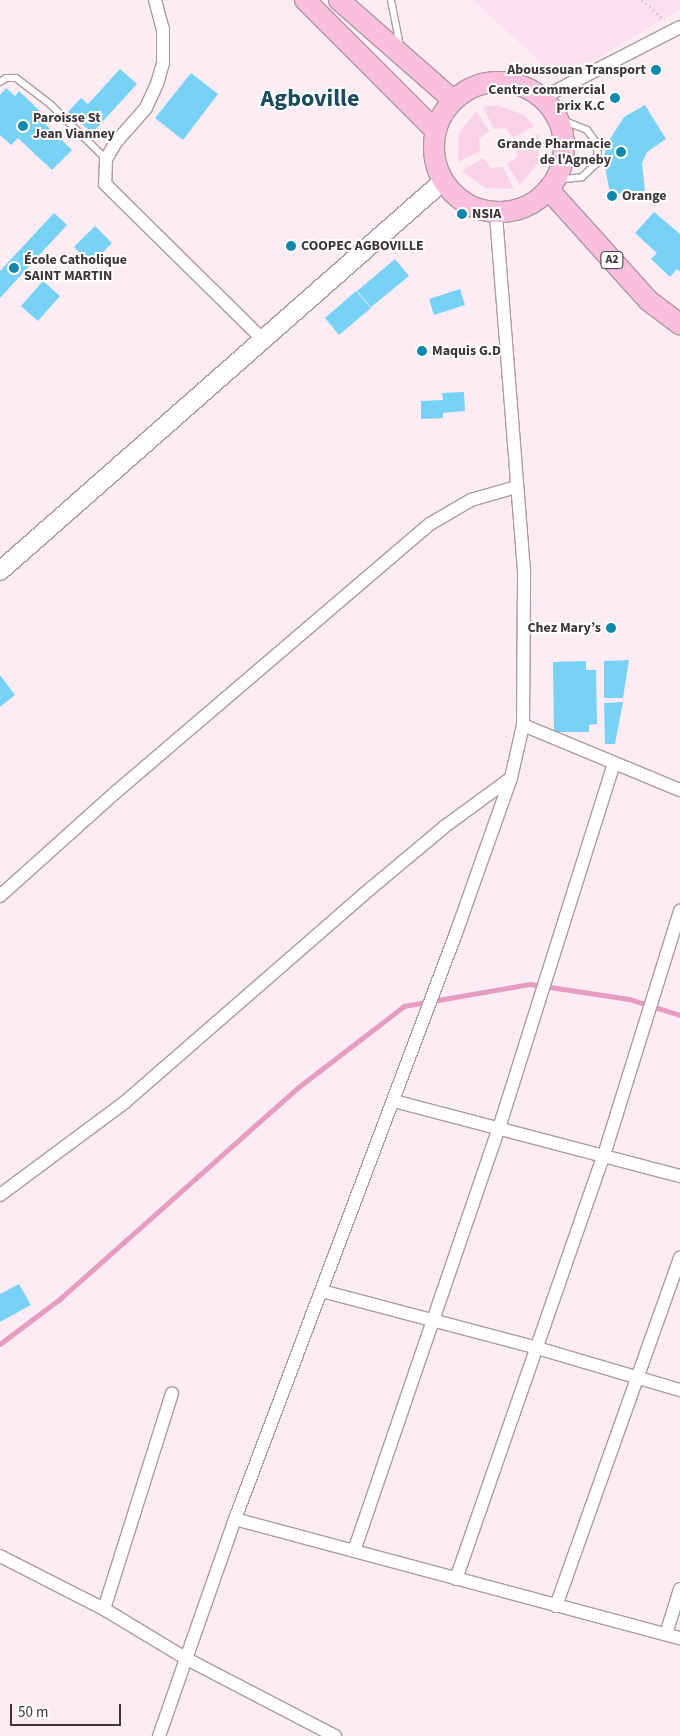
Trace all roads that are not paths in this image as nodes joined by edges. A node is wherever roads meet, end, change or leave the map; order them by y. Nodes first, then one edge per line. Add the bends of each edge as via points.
1 (155, 0) edge
2 (305, 0) edge
3 (339, 0) edge
4 (391, 0) edge
5 (678, 28) edge
6 (401, 57) junction
7 (0, 82) edge
8 (542, 98) junction
9 (453, 100) junction
10 (558, 118) junction
11 (435, 130) junction
12 (106, 159) junction
13 (442, 182) junction
14 (552, 185) junction
15 (496, 213) junction
16 (680, 324) edge
17 (263, 340) junction
18 (516, 487) junction
19 (0, 571) edge
20 (523, 725) junction
21 (614, 763) junction
22 (511, 778) junction
23 (680, 790) edge
24 (0, 896) edge
25 (680, 911) edge
26 (394, 1101) junction
27 (499, 1128) junction
28 (604, 1155) junction
29 (680, 1176) edge
30 (0, 1195) edge
31 (680, 1257) edge
32 (322, 1291) junction
33 (433, 1320) junction
34 (536, 1348) junction
35 (637, 1379) junction
36 (680, 1390) edge
37 (172, 1393) dead end
38 (235, 1519) junction
39 (354, 1551) junction
40 (0, 1556) edge
41 (456, 1579) junction
42 (680, 1589) edge
43 (556, 1606) junction
44 (104, 1609) junction
45 (666, 1634) junction
46 (680, 1638) edge
47 (187, 1659) junction
48 (158, 1736) edge
49 (335, 1736) edge

1 - 12 street via 163,29 163,63 157,84 146,108 116,142
2 - 11 main road
3 - 6 main road
4 - 6 lane
5 - 8 street
6 - 9 main road
7 - 12 lane via 16,78 50,104
8 - 9 main road via 521,86 497,82 473,87
8 - 10 main road
9 - 11 main road
10 - 14 main road via 565,143 562,168
10 - 14 lane via 588,130 596,142 598,155 596,164 582,177
11 - 13 main road via 432,148
12 - 17 street via 105,184 111,193
13 - 15 main road via 465,204
13 - 17 main road
14 - 15 main road via 525,208
14 - 16 main road, A2 via 649,301
15 - 18 street
17 - 19 main road
18 - 20 street via 524,571
18 - 24 street via 471,500 430,524 116,792
20 - 21 street
20 - 22 street
21 - 23 street
21 - 27 street
22 - 26 street
22 - 30 street via 444,827 364,894 125,1102
25 - 28 street
26 - 27 street
26 - 32 street
27 - 28 street
27 - 33 street
28 - 29 street
28 - 34 street
31 - 35 street
32 - 33 street
32 - 38 street
33 - 34 street
33 - 39 street
34 - 35 street
34 - 41 street
35 - 36 street
35 - 43 street
37 - 44 street
38 - 39 street
38 - 47 street
39 - 41 street
40 - 44 street
41 - 43 street
42 - 45 street
43 - 45 street
44 - 47 street
45 - 46 street
47 - 48 street
47 - 49 street

